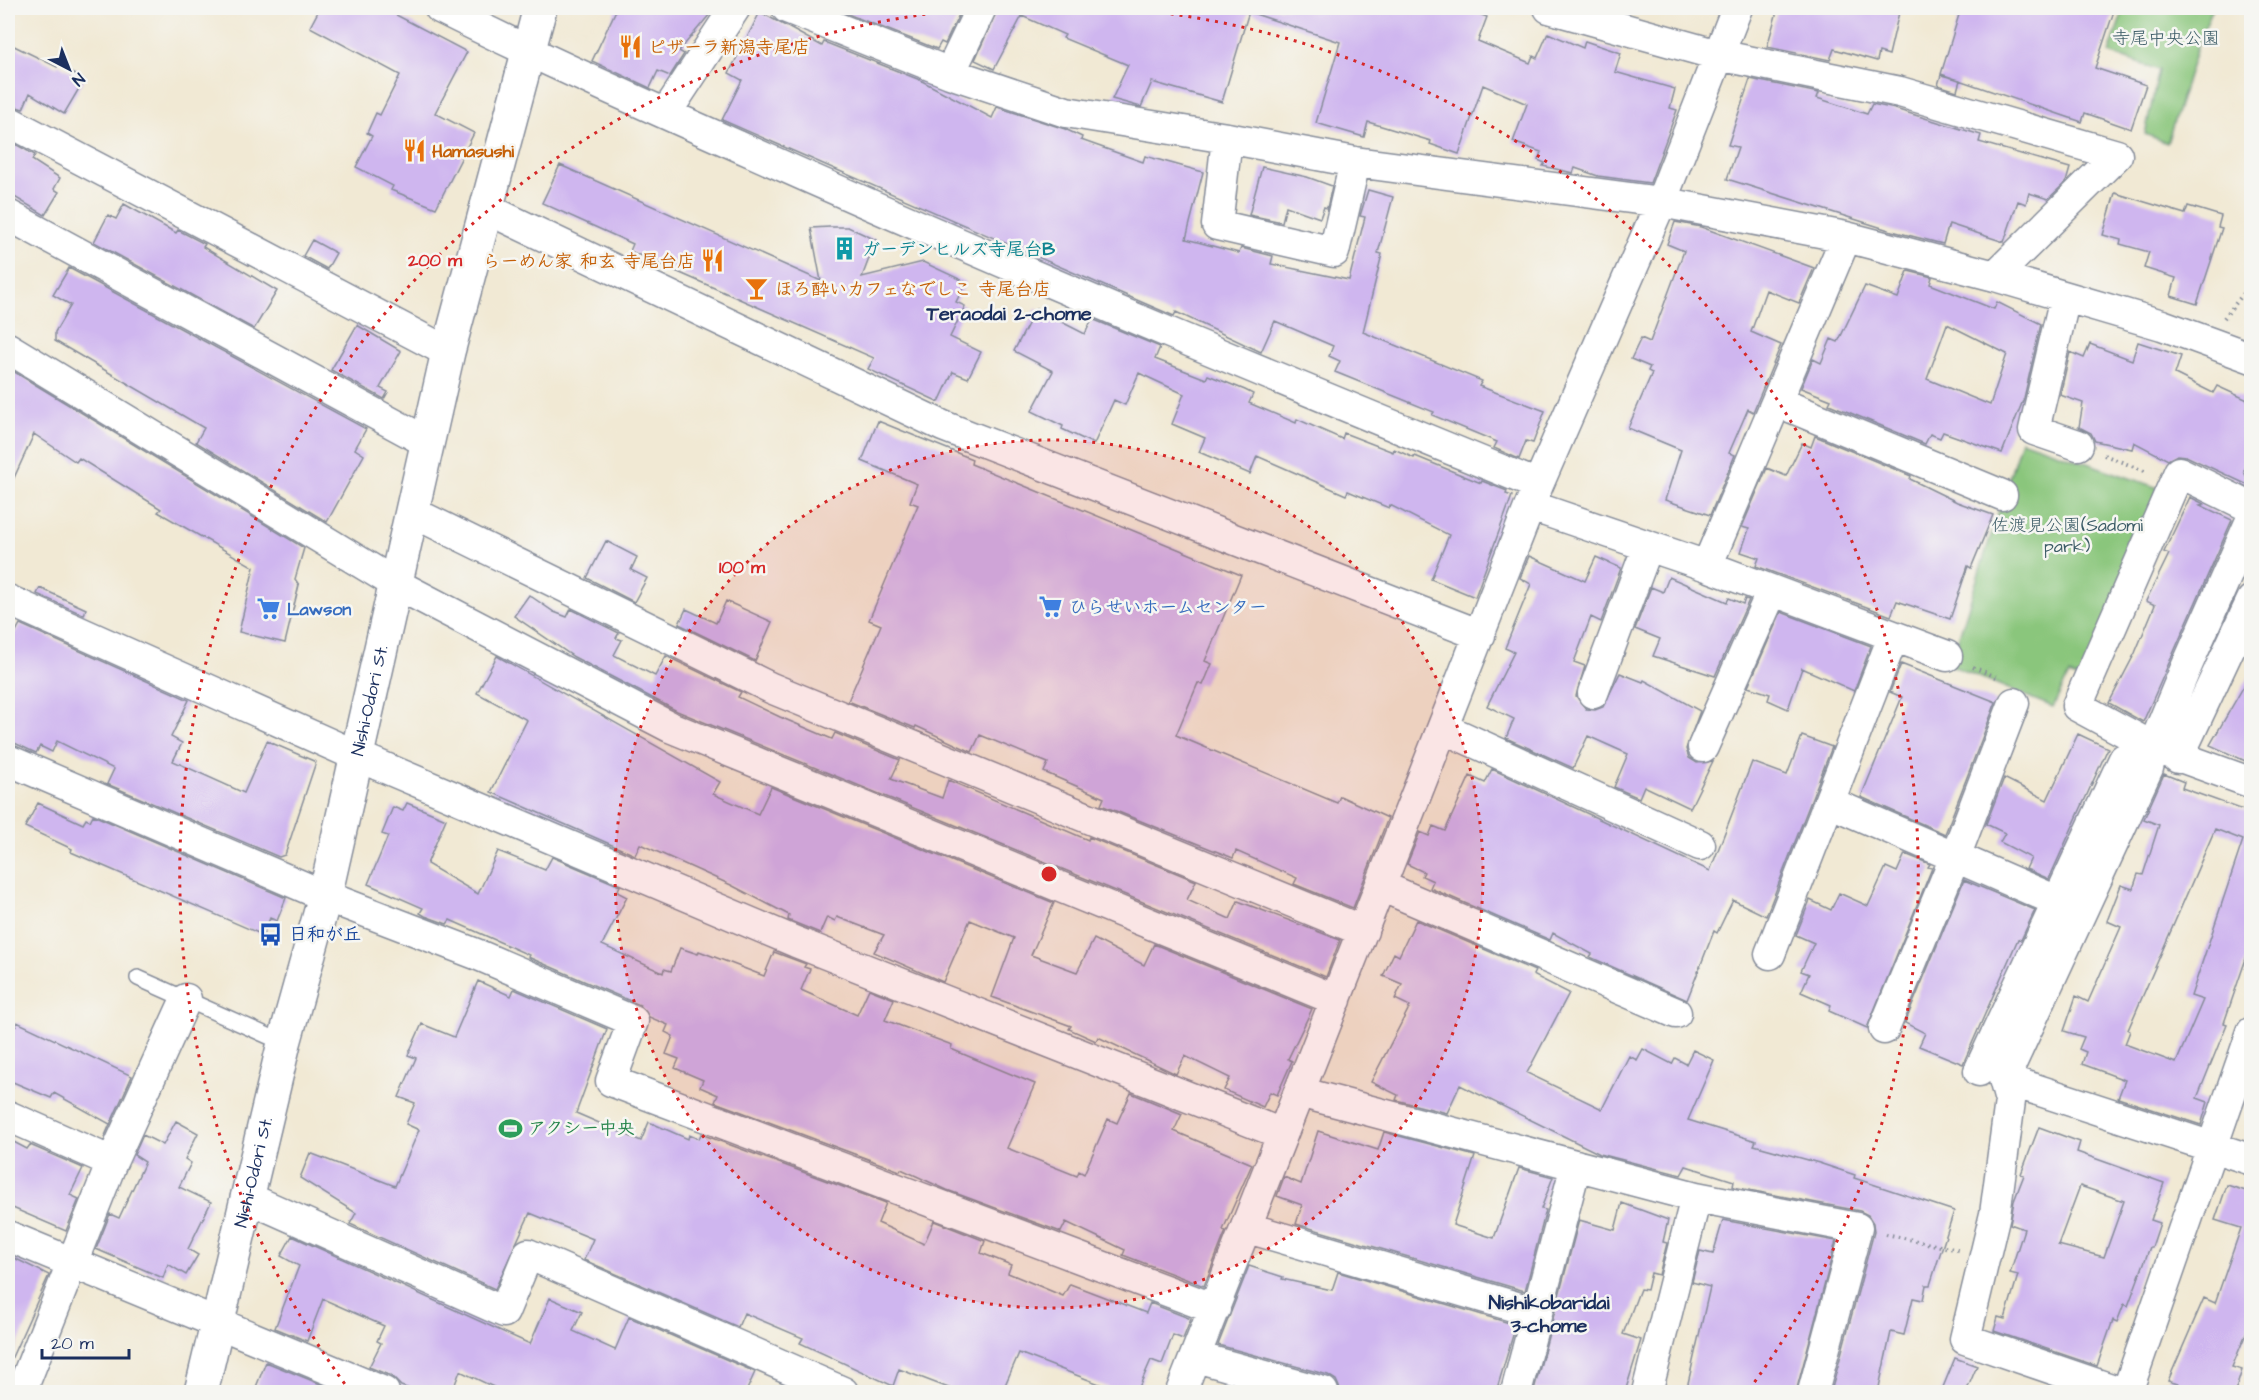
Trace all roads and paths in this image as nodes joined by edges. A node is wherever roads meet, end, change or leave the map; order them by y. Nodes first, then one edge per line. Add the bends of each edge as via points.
1 (440, 8) edge
2 (540, 8) edge
3 (735, 8) edge
4 (787, 8) edge
5 (981, 8) edge
6 (1550, 8) edge
7 (1737, 8) edge
8 (530, 53) junction
9 (1719, 55) junction
10 (950, 73) junction
11 (666, 113) junction
12 (8, 121) edge
13 (1227, 138) junction
14 (1355, 162) junction
15 (1661, 202) junction
16 (485, 208) junction
17 (8, 215) edge
18 (1846, 237) junction
19 (1995, 276) junction
20 (2252, 283) edge
21 (2065, 297) junction
22 (2206, 341) junction
23 (8, 348) edge
24 (448, 352) junction
25 (2252, 358) edge
26 (1778, 402) junction
27 (428, 442) junction
28 (2078, 445) joint
29 (2174, 482) junction
30 (1534, 495) junction
31 (2002, 495) dead end
32 (2252, 508) edge
33 (412, 512) junction
34 (2252, 518) edge
35 (1648, 546) junction
36 (1707, 566) junction
37 (396, 584) junction
38 (1772, 591) junction
39 (8, 600) edge
40 (2252, 600) edge
41 (1480, 634) junction
42 (1893, 637) junction
43 (1947, 656) dead end
44 (1593, 693) dead end
45 (2014, 703) dead end
46 (1443, 728) junction
47 (1703, 747) dead end
48 (2166, 753) junction
49 (357, 756) junction
50 (2124, 759) dead end
51 (8, 760) edge
52 (2252, 783) edge
53 (1828, 802) junction
54 (1700, 845) dead end
55 (1955, 857) junction
56 (1381, 886) junction
57 (325, 897) junction
58 (2057, 901) junction
59 (1363, 932) junction
60 (1770, 954) dead end
61 (138, 978) dead end
62 (186, 999) junction
63 (1336, 1000) junction
64 (1676, 1013) dead end
65 (1884, 1029) dead end
66 (2252, 1032) edge
67 (284, 1043) junction
68 (1992, 1075) junction
69 (1299, 1092) junction
70 (8, 1116) edge
71 (1282, 1134) junction
72 (2212, 1147) junction
73 (2252, 1160) edge
74 (112, 1162) junction
75 (1576, 1165) junction
76 (246, 1197) junction
77 (1696, 1197) junction
78 (1248, 1228) junction
79 (1857, 1228) junction
80 (8, 1236) edge
81 (1985, 1256) junction
82 (71, 1264) junction
83 (1215, 1309) junction
84 (1537, 1313) junction
85 (218, 1322) junction
86 (1196, 1357) junction
87 (19, 1381) edge
88 (201, 1392) edge
89 (384, 1392) edge
90 (843, 1392) edge
91 (1181, 1392) edge
92 (1323, 1392) edge
93 (1516, 1392) edge
94 (1647, 1392) edge
95 (1813, 1392) edge
96 (2120, 1392) edge
97 (2127, 1392) edge

1 - 8 street
2 - 8 street, Nishi-Odori St.
3 - 11 street
4 - 10 street
5 - 10 street
6 - 9 street
7 - 9 street
8 - 11 street
8 - 16 street, Nishi-Odori St.
9 - 15 street
9 - 19 street via 1900,92 2117,155
10 - 13 street via 1066,112
11 - 30 street
12 - 24 street
13 - 14 street
13 - 14 street via 1217,225 1334,252
14 - 15 street
15 - 18 street
15 - 30 street
16 - 24 street, Nishi-Odori St.
16 - 41 street via 943,426
17 - 27 street
18 - 19 street
18 - 26 street
19 - 21 street
20 - 22 path
21 - 22 street
21 - 28 street via 2034,430
22 - 25 street
23 - 37 street
24 - 27 street, Nishi-Odori St.
26 - 31 street
26 - 36 street
27 - 33 street, Nishi-Odori St.
28 - 29 path
29 - 32 street via 2179,472
29 - 48 street via 2077,706
30 - 35 street
30 - 41 street
33 - 37 street, Nishi-Odori St.
33 - 59 street via 771,688
34 - 48 street
35 - 36 street
35 - 44 street
36 - 38 street
37 - 49 street, Nishi-Odori St.
37 - 63 street via 670,727
38 - 42 street
38 - 47 street
39 - 49 street
40 - 48 street
41 - 46 street
42 - 43 street
42 - 53 street
45 - 55 street
46 - 54 street
46 - 56 street
48 - 52 street
48 - 68 street via 2148,768
49 - 57 street, Nishi-Odori St.
49 - 71 street via 807,946
50 - 58 street
51 - 57 street
53 - 55 street
53 - 60 street
55 - 58 street
55 - 65 street
56 - 59 street
56 - 64 street
57 - 67 street, Nishi-Odori St.
57 - 83 street via 476,954 633,1021 611,1081
58 - 68 street
59 - 63 street
61 - 62 lane
62 - 67 lane
62 - 74 street
63 - 69 street
66 - 72 street
67 - 76 street, Nishi-Odori St.
68 - 72 street
68 - 81 street via 2010,1101 1995,1214
69 - 71 street
69 - 75 street
70 - 74 street
71 - 78 street
72 - 73 street
72 - 97 street
74 - 82 street
75 - 77 street
75 - 84 street
76 - 85 street, Nishi-Odori St.
76 - 90 street via 504,1312 528,1254
77 - 79 street
77 - 94 street
78 - 83 street
78 - 84 street
79 - 81 path
79 - 95 street
80 - 82 street
81 - 96 street via 1965,1339
82 - 85 street
82 - 87 street
83 - 86 street
84 - 93 street
85 - 88 street, Nishi-Odori St.
85 - 89 street
86 - 91 street
86 - 92 street

